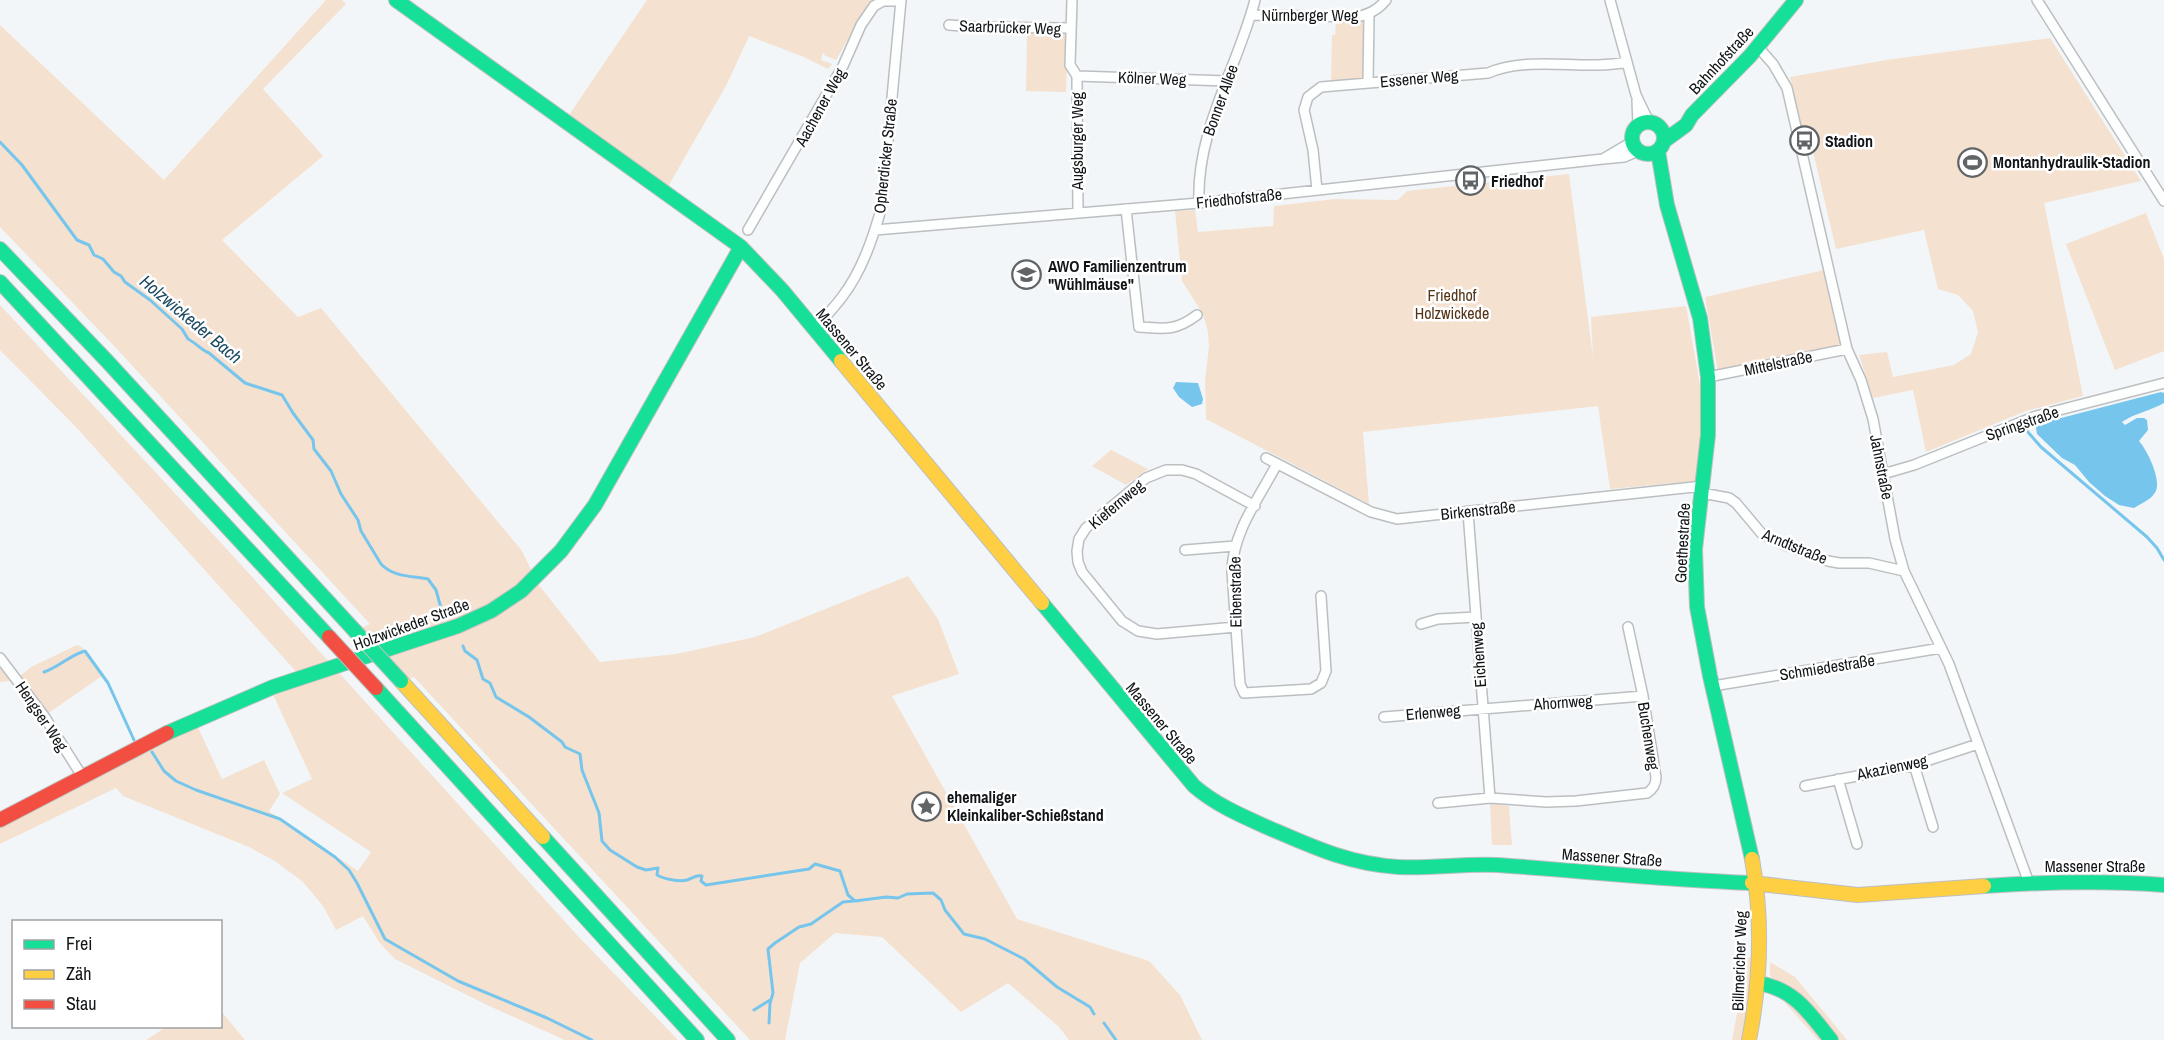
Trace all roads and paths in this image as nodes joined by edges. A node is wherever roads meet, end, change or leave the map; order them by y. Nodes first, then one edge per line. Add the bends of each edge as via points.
1 (396, 0) edge
2 (1072, 0) edge
3 (1255, 0) edge
4 (1386, 0) edge
5 (1610, 0) edge
6 (1796, 0) edge
7 (2037, 0) edge
8 (901, 1) edge
9 (1369, 14) junction
10 (1251, 15) junction
11 (949, 25) dead end
12 (1071, 28) junction
13 (1758, 47) junction
14 (1627, 62) junction
15 (1077, 76) junction
16 (1227, 81) junction
17 (1368, 83) junction
18 (1644, 123) junction
19 (1650, 145) junction
20 (1317, 190) junction
21 (2164, 201) edge
22 (1199, 203) junction
23 (1126, 209) junction
24 (1078, 213) junction
25 (748, 230) dead end
26 (876, 230) junction
27 (741, 247) junction
28 (0, 249) edge
29 (0, 282) edge
30 (1197, 315) dead end
31 (814, 330) junction
32 (1847, 349) junction
33 (1708, 378) junction
34 (2164, 383) edge
35 (1266, 458) dead end
36 (1277, 464) junction
37 (1883, 474) junction
38 (1702, 489) junction
39 (1255, 506) junction
40 (1468, 512) junction
41 (1235, 546) junction
42 (1185, 550) dead end
43 (1904, 571) junction
44 (1321, 596) dead end
45 (1476, 617) junction
46 (1421, 624) dead end
47 (1236, 627) junction
48 (1628, 627) dead end
49 (1941, 648) junction
50 (0, 658) edge
51 (1713, 686) junction
52 (1643, 696) junction
53 (1482, 708) junction
54 (1384, 717) dead end
55 (1978, 744) junction
56 (1914, 765) junction
57 (82, 776) junction
58 (1838, 779) junction
59 (1805, 786) dead end
60 (1490, 798) junction
61 (1438, 803) dead end
62 (0, 820) edge
63 (1933, 827) dead end
64 (1857, 844) dead end
65 (1756, 883) junction
66 (2029, 883) junction
67 (2164, 885) edge
68 (1758, 983) junction
69 (697, 1040) edge
70 (728, 1040) edge
71 (1749, 1040) edge
72 (1831, 1040) edge

1 - 27 main road, Massener Straße
2 - 12 street, Augsburger Weg
3 - 10 street, Bonner Allee
4 - 9 street, Nürnberger Weg
5 - 14 street
6 - 13 main road, Bahnhofstraße
7 - 21 street
8 - 25 street, Aachener Weg via 883,1 874,6 861,25 843,66
8 - 26 street, Opherdicker Straße via 882,206
9 - 10 street, Nürnberger Weg
9 - 17 street, Nürnberger Weg
10 - 16 street, Bonner Allee
11 - 12 street, Saarbrücker Weg
12 - 15 street, Augsburger Weg via 1070,65
13 - 19 main road, Bahnhofstraße via 1686,125
13 - 32 street, Jahnstraße via 1787,88
14 - 17 street, Essener Weg via 1607,66 1504,66 1488,73
14 - 18 street
15 - 16 street, Kölner Weg
15 - 24 street, Augsburger Weg
16 - 22 street, Bonner Allee via 1204,146
17 - 20 street, Essener Weg via 1321,87 1306,101
18 - 19 main road via 1634,129
18 - 19 main road via 1658,125
19 - 20 street, Friedhofstraße via 1603,159
19 - 33 main road, Goethestraße via 1698,311
20 - 22 street, Friedhofstraße
22 - 23 street, Friedhofstraße
23 - 24 street, Friedhofstraße
23 - 30 street via 1139,327 1182,326
24 - 26 street, Friedhofstraße
26 - 31 street, Opherdicker Straße via 847,289
27 - 31 main road, Massener Straße
27 - 57 main road, Holzwickeder Straße via 595,505 550,565 521,591 500,606 446,632 236,701
28 - 70 main road, bridge
29 - 69 main road, bridge
31 - 65 main road, Massener Straße via 1208,798 1328,854 1367,863 1400,867 1495,865
32 - 33 street, Mittelstraße
32 - 37 street, Jahnstraße via 1867,399
33 - 38 main road, Goethestraße via 1710,430
34 - 37 street, Springstraße via 2036,417
35 - 36 street, Birkenstraße
36 - 39 street, Eibenstraße
36 - 40 street, Birkenstraße via 1383,517
37 - 43 street, Jahnstraße
38 - 40 street, Birkenstraße
38 - 43 street, Arndtstraße via 1736,503 1761,534 1780,543 1828,561 1869,563
38 - 51 main road, Goethestraße via 1695,542 1695,584 1702,643
39 - 41 street, Eibenstraße
39 - 47 street, Kiefernweg via 1189,472 1159,472 1140,482 1091,523 1077,546 1082,572 1116,615 1132,628 1157,634
40 - 45 street, Eichenweg
41 - 42 street
41 - 47 street, Eibenstraße via 1232,572
43 - 49 street, Jahnstraße
44 - 47 street, Eibenstraße via 1326,671 1321,683 1311,689 1244,693
45 - 46 street
45 - 53 street, Eichenweg
48 - 52 street, Buchenweg
49 - 51 street, Schmiedestraße
49 - 55 street, Jahnstraße
50 - 57 street, Hengser Weg via 44,716
51 - 65 main road, Goethestraße
52 - 53 street, Ahornweg
52 - 60 street, Buchenweg via 1656,777 1656,784 1647,793 1546,802
53 - 54 street, Erlenweg
53 - 60 street, Eichenweg
55 - 56 street, Akazienweg
55 - 66 street, Jahnstraße
56 - 58 street, Akazienweg
56 - 63 street
57 - 62 main road, Holzwickeder Straße
58 - 59 street, Akazienweg
58 - 64 street
60 - 61 street
65 - 66 main road, Massener Straße via 1864,896
65 - 68 main road, Billmericher Weg via 1760,928
66 - 67 main road, Massener Straße
68 - 71 main road, Billmericher Weg
68 - 72 main road via 1785,989

